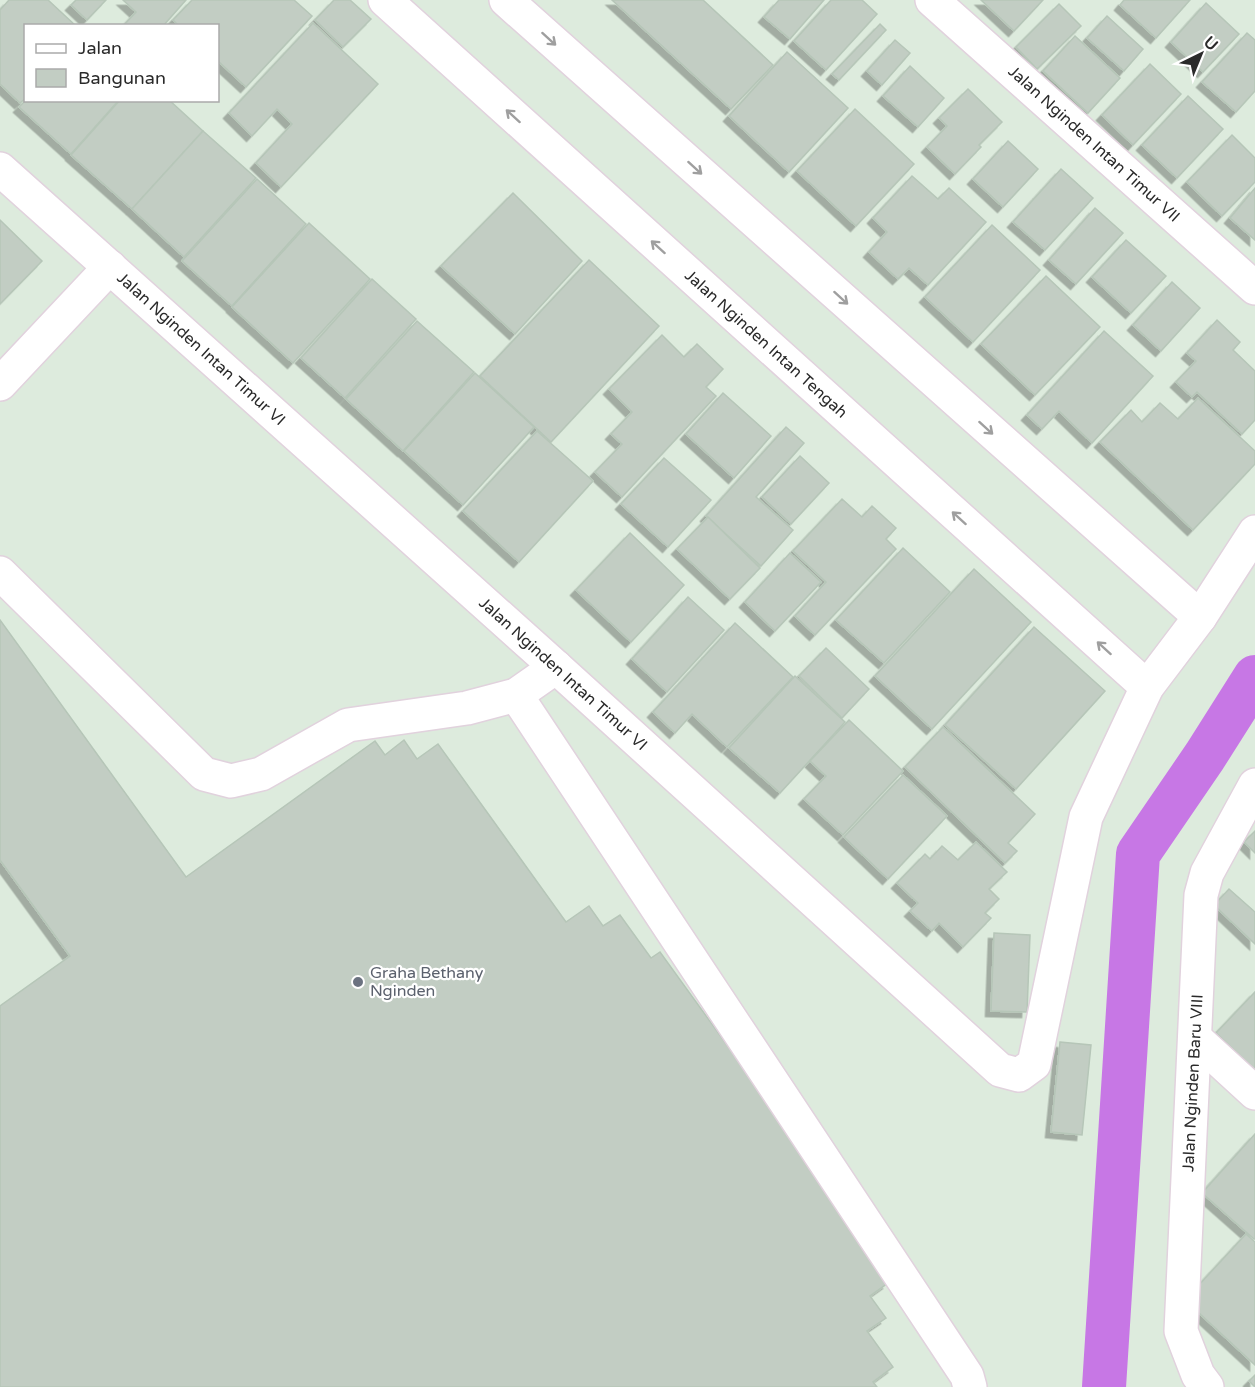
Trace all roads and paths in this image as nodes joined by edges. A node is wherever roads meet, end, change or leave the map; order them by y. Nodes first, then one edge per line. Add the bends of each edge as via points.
1 (385, 0) edge
2 (506, 0) edge
3 (932, 0) edge
4 (0, 169) edge
5 (110, 267) junction
6 (1255, 288) edge
7 (0, 384) edge
8 (1255, 532) edge
9 (0, 573) edge
10 (1200, 617) junction
11 (556, 667) junction
12 (1148, 687) junction
13 (516, 695) junction
14 (1255, 785) edge
15 (1195, 1038) junction
16 (1255, 1093) edge
17 (970, 1387) edge
18 (1207, 1387) edge

12 -> 1 street, Jalan Nginden Intan Tengah
2 -> 10 street
3 - 6 street, Jalan Nginden Intan Timur VII
4 - 5 street, Jalan Nginden Intan Timur VI
5 - 7 street, Jalan Nginden Intan Timur VI
5 - 11 street, Jalan Nginden Intan Timur VI
8 - 10 street
9 - 13 street via 204,774 231,781 261,774 348,725 467,708
10 - 12 street
11 - 12 street, Jalan Nginden Intan Timur VI via 1000,1071 1019,1075 1034,1064 1086,817
11 - 13 street
13 - 17 street via 967,1376
14 - 15 street, Jalan Nginden Baru VIII via 1207,873 1201,895
15 - 16 street
15 - 18 street, Jalan Nginden Baru VIII via 1181,1331 1198,1375

